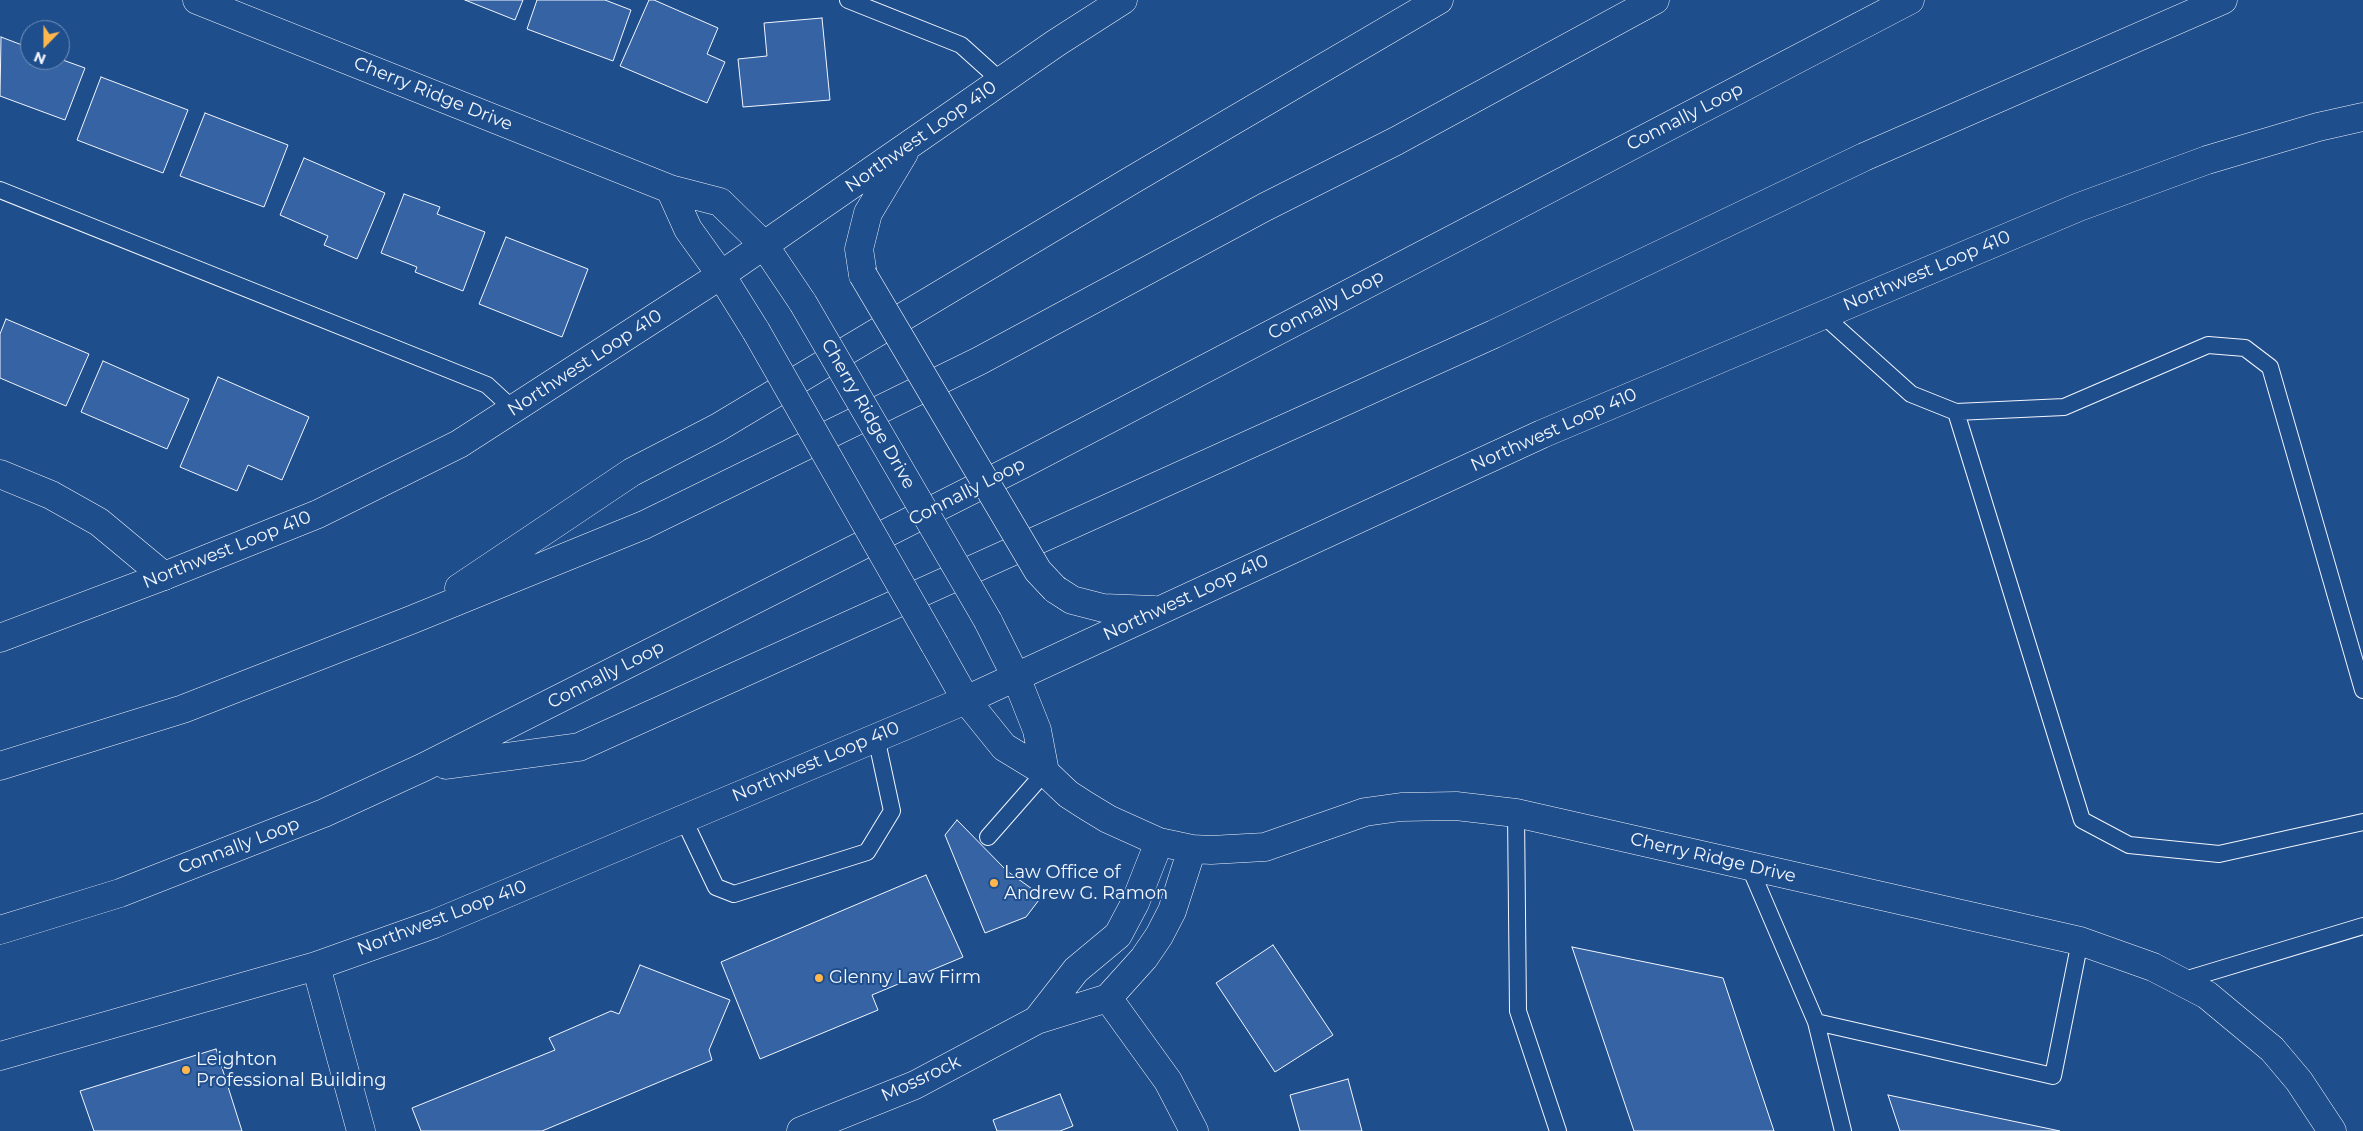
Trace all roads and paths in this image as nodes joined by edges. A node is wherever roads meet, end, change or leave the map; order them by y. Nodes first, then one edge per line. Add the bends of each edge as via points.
1 (196, 0) edge
2 (848, 0) edge
3 (1123, 0) edge
4 (1439, 0) edge
5 (1655, 0) edge
6 (2223, 0) edge
7 (1909, 1) edge
8 (1001, 81) junction
9 (2363, 118) edge
10 (909, 145) junction
11 (0, 190) edge
12 (670, 190) junction
13 (764, 245) junction
14 (721, 274) junction
15 (1823, 315) junction
16 (513, 409) junction
17 (1956, 412) junction
18 (0, 474) edge
19 (164, 576) junction
20 (1159, 610) junction
21 (411, 620) junction
22 (0, 638) edge
23 (1016, 677) junction
24 (2363, 690) edge
25 (966, 700) junction
26 (876, 737) junction
27 (0, 766) edge
28 (424, 767) junction
29 (1045, 772) junction
30 (1516, 813) junction
31 (683, 818) junction
32 (2363, 822) edge
33 (988, 837) dead end
34 (1159, 842) junction
35 (1192, 849) junction
36 (1750, 868) junction
37 (2363, 926) edge
38 (0, 930) edge
39 (2080, 941) junction
40 (316, 966) junction
41 (2181, 981) junction
42 (1108, 998) junction
43 (1037, 1020) junction
44 (1816, 1022) junction
45 (0, 1056) edge
46 (361, 1131) edge
47 (801, 1131) edge
48 (1194, 1131) edge
49 (1558, 1131) edge
50 (1843, 1131) edge
51 (2332, 1131) edge

1 - 12 main road, Cherry Ridge Drive
2 - 8 lane via 961,45
3 - 8 main road, Northwest Loop 410
4 - 21 main road via 717,428 632,472
5 - 21 main road via 1396,141 1265,207 978,361 644,525
6 - 28 main road via 1864,157 1494,334 579,747
7 - 28 main road, Connally Loop via 1030,461
8 - 10 main road, Northwest Loop 410
9 - 15 main road, Northwest Loop 410 via 2318,127 2207,160 2107,197
10 - 13 main road, Northwest Loop 410
10 - 20 main road, bridge via 868,213 859,249 863,275 1038,571 1055,589 1072,600 1103,608
11 - 16 lane via 487,385
12 - 13 main road, Cherry Ridge Drive via 720,202
12 - 14 main road, Cherry Ridge Drive via 688,229
13 - 14 main road, Northwest Loop 410
13 - 23 main road, Cherry Ridge Drive, bridge via 803,302 988,621
14 - 16 main road, Northwest Loop 410
14 - 25 main road, Cherry Ridge Drive, bridge
15 - 17 lane via 1911,394
15 - 20 main road, Northwest Loop 410 via 1542,434
16 - 19 main road, Northwest Loop 410 via 458,444 318,514
17 - 24 lane via 2064,407 2208,346 2245,348 2270,367
17 - 32 lane via 2082,820 2129,845 2219,854
18 - 19 main road via 51,494 99,522
19 - 22 main road, Northwest Loop 410
20 - 23 main road, Northwest Loop 410
21 - 27 main road via 183,710
23 - 25 main road, Northwest Loop 410
23 - 29 main road, Cherry Ridge Drive via 1037,730
25 - 26 main road, Northwest Loop 410
25 - 29 main road, Cherry Ridge Drive via 1004,747
26 - 31 main road, Northwest Loop 410
26 - 31 lane via 892,811 867,852 734,894 716,887
28 - 38 main road, Connally Loop via 324,813 120,893
29 - 33 lane
29 - 34 main road, Cherry Ridge Drive via 1085,805
30 - 35 main road, Cherry Ridge Drive via 1456,806 1402,807 1364,812 1265,847
30 - 36 main road, Cherry Ridge Drive
30 - 49 lane via 1518,1011
31 - 40 main road, Northwest Loop 410 via 434,924
34 - 35 main road, Cherry Ridge Drive
34 - 43 main road, Mossrock via 1135,903 1118,935 1076,970
35 - 42 main road via 1172,911 1159,936
36 - 39 main road, Cherry Ridge Drive
36 - 44 lane
37 - 41 lane
39 - 41 main road, Cherry Ridge Drive via 2153,967
39 - 44 lane via 2053,1076
40 - 45 main road, Northwest Loop 410
40 - 46 main road
41 - 51 main road, Cherry Ridge Drive via 2207,995 2272,1049 2299,1081
42 - 43 main road, Mossrock
42 - 48 main road via 1168,1082
43 - 47 main road, Mossrock via 915,1085
44 - 50 lane

